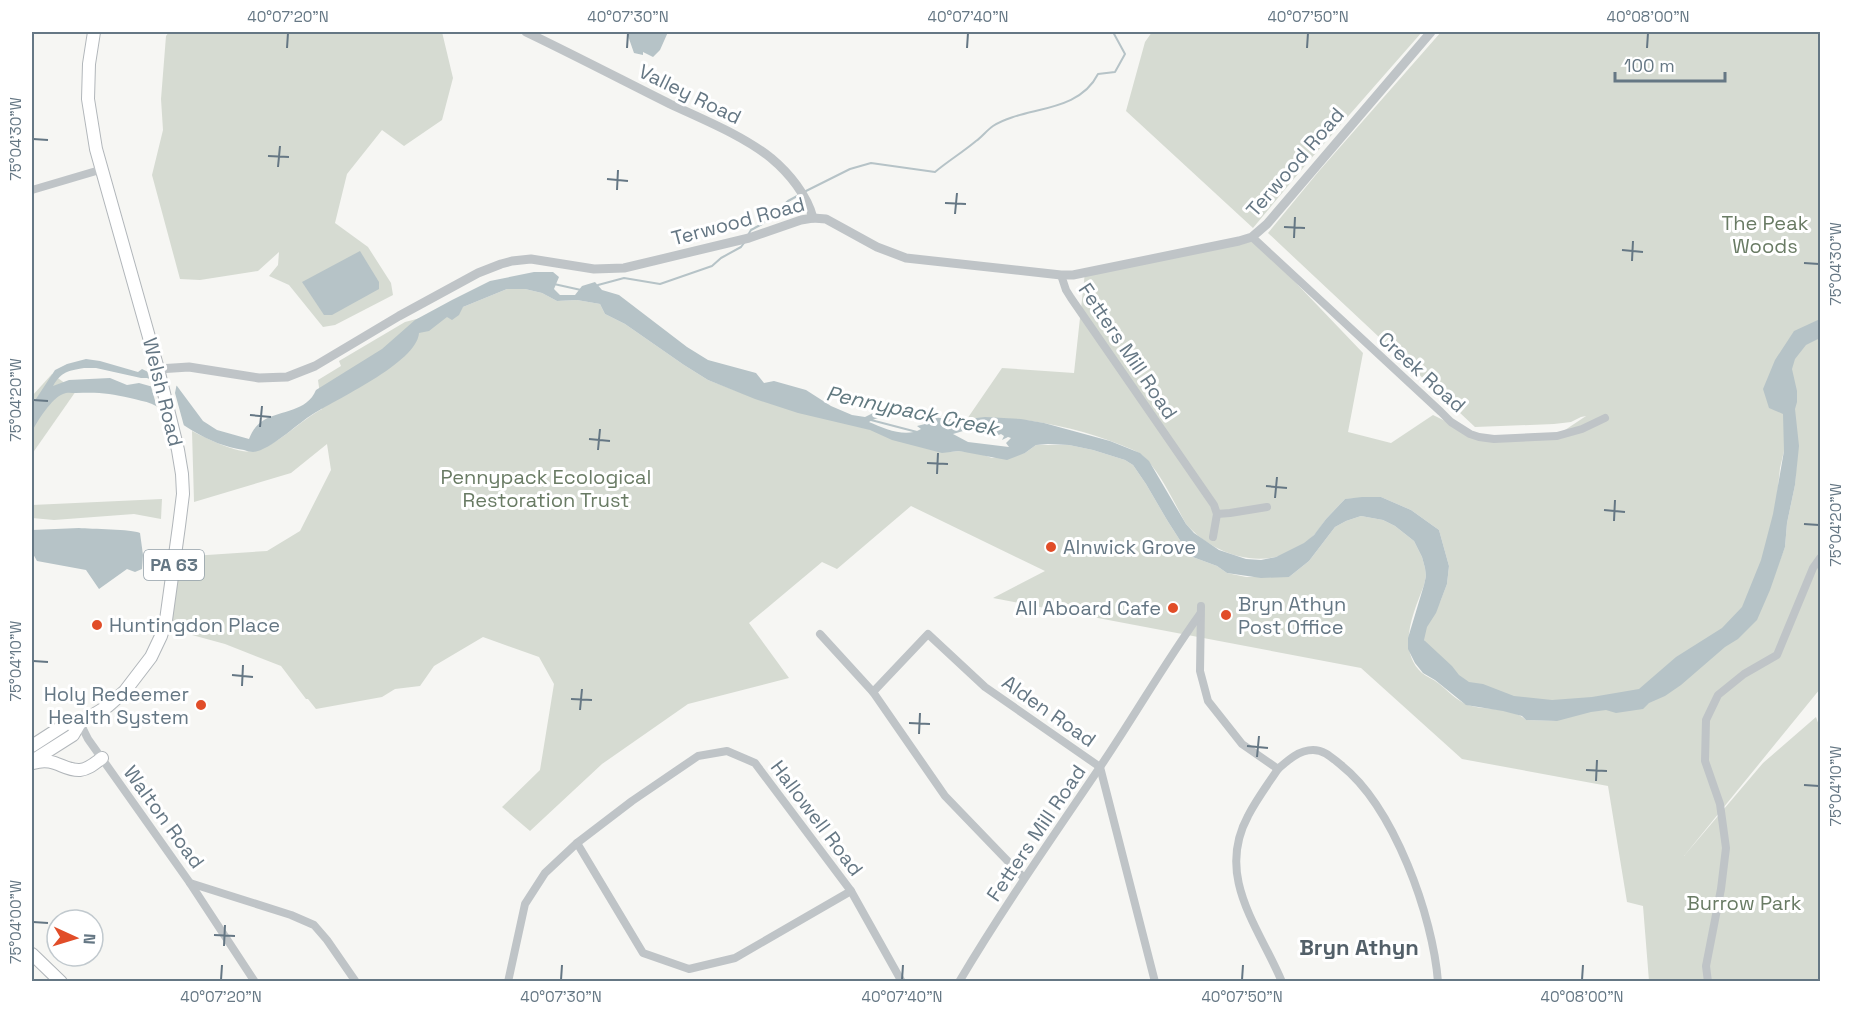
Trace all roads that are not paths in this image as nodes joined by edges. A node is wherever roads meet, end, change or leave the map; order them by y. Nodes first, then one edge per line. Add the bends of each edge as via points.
1 (94, 32) edge
2 (526, 32) edge
3 (1431, 32) edge
4 (103, 169) junction
5 (32, 190) edge
6 (813, 218) junction
7 (1252, 237) junction
8 (1061, 275) junction
9 (158, 372) junction
10 (1605, 418) dead end
11 (1267, 507) dead end
12 (1217, 514) junction
13 (1213, 537) dead end
14 (1821, 558) edge
15 (820, 634) dead end
16 (873, 692) junction
17 (80, 723) junction
18 (32, 746) edge
19 (102, 758) junction
20 (32, 762) edge
21 (1100, 767) junction
22 (1278, 769) junction
23 (577, 843) junction
24 (1024, 878) junction
25 (190, 883) junction
26 (851, 891) junction
27 (32, 954) edge
28 (61, 981) edge
29 (255, 981) edge
30 (356, 981) edge
31 (508, 981) edge
32 (902, 981) edge
33 (959, 981) edge
34 (1155, 981) edge
35 (1282, 981) edge
36 (1438, 981) edge
37 (1708, 981) edge

1 - 4 main road, Welsh Road / PA 63 via 88,99
2 - 6 street, Valley Road via 747,142 772,159 796,186 806,198
3 - 7 street, Terwood Road
4 - 5 street
4 - 9 main road, Welsh Road / PA 63
6 - 8 street, Terwood Road via 826,219 906,258
6 - 9 street, Terwood Road via 738,241 614,269 531,259 501,264 478,273 315,366 287,377 253,378 189,367
7 - 8 street, Terwood Road
7 - 10 street, Creek Road via 1451,422 1470,434 1487,439 1546,437 1569,433
8 - 12 street, Fetters Mill Road via 1066,290
9 - 17 main road, Welsh Road / PA 63 via 178,450 183,494 164,628 151,657 125,691
11 - 12 street
12 - 13 street
14 - 37 street via 1813,568 1777,655 1718,695 1706,720 1706,761 1720,804 1726,848 1706,966
15 - 16 street
16 - 21 street, Alden Road via 928,634 986,687
16 - 24 street via 945,796
17 - 18 main road, Welsh Road / PA 63 via 66,724
17 - 19 street, Walton Road
17 - 20 main road, Welsh Road / PA 63 via 73,735
19 - 20 main road via 81,770 48,761
19 - 25 street, Walton Road
21 - 22 street, Fetters Mill Road via 1201,610 1200,672 1208,701 1242,744
21 - 24 street, Fetters Mill Road
21 - 34 street, Alden Road
22 - 35 street via 1247,817 1236,864 1238,887 1246,908
22 - 36 street via 1306,751 1323,752 1348,771 1378,808 1415,885 1429,929
23 - 26 street via 643,953 689,969 735,958
23 - 26 street, Hallowell Road via 698,756 727,751 755,763
23 - 31 street, Hallowell Road via 545,873 525,904
24 - 33 street, Fetters Mill Road
25 - 29 street
25 - 30 street, Walton Road via 314,925
26 - 32 street, Hallowell Road
27 - 28 main road

